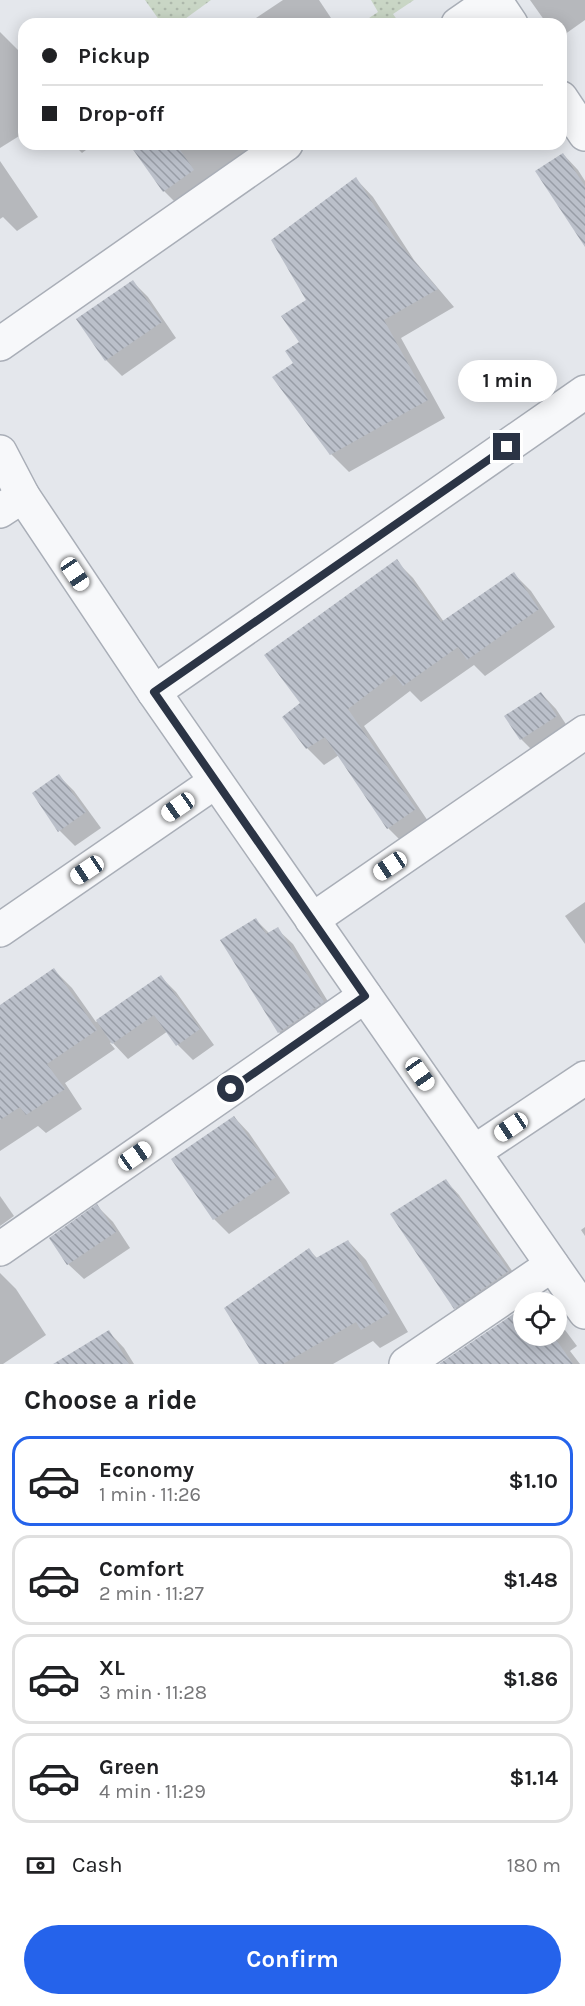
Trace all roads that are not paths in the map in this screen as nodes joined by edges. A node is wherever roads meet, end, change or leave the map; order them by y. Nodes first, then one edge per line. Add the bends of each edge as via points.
1 (494, 0) edge
2 (467, 18) edge
3 (507, 18) edge
4 (567, 107) edge
5 (585, 134) edge
6 (277, 150) edge
7 (0, 344) edge
8 (585, 392) edge
9 (0, 452) edge
10 (12, 504) edge
11 (154, 692) junction
12 (585, 732) edge
13 (214, 782) junction
14 (312, 920) junction
15 (0, 930) edge
16 (365, 996) junction
17 (585, 1078) edge
18 (474, 1152) junction
19 (0, 1249) edge
20 (552, 1264) junction
21 (585, 1312) edge
22 (406, 1364) edge

1 - 2 street
1 - 3 street
4 - 5 street
6 - 7 street
8 - 11 street
9 - 10 street
10 - 11 street
11 - 13 street
12 - 14 street
13 - 14 street
13 - 15 street
14 - 16 street
16 - 18 street
16 - 19 street
17 - 18 street
18 - 20 street
20 - 21 street
20 - 22 street

